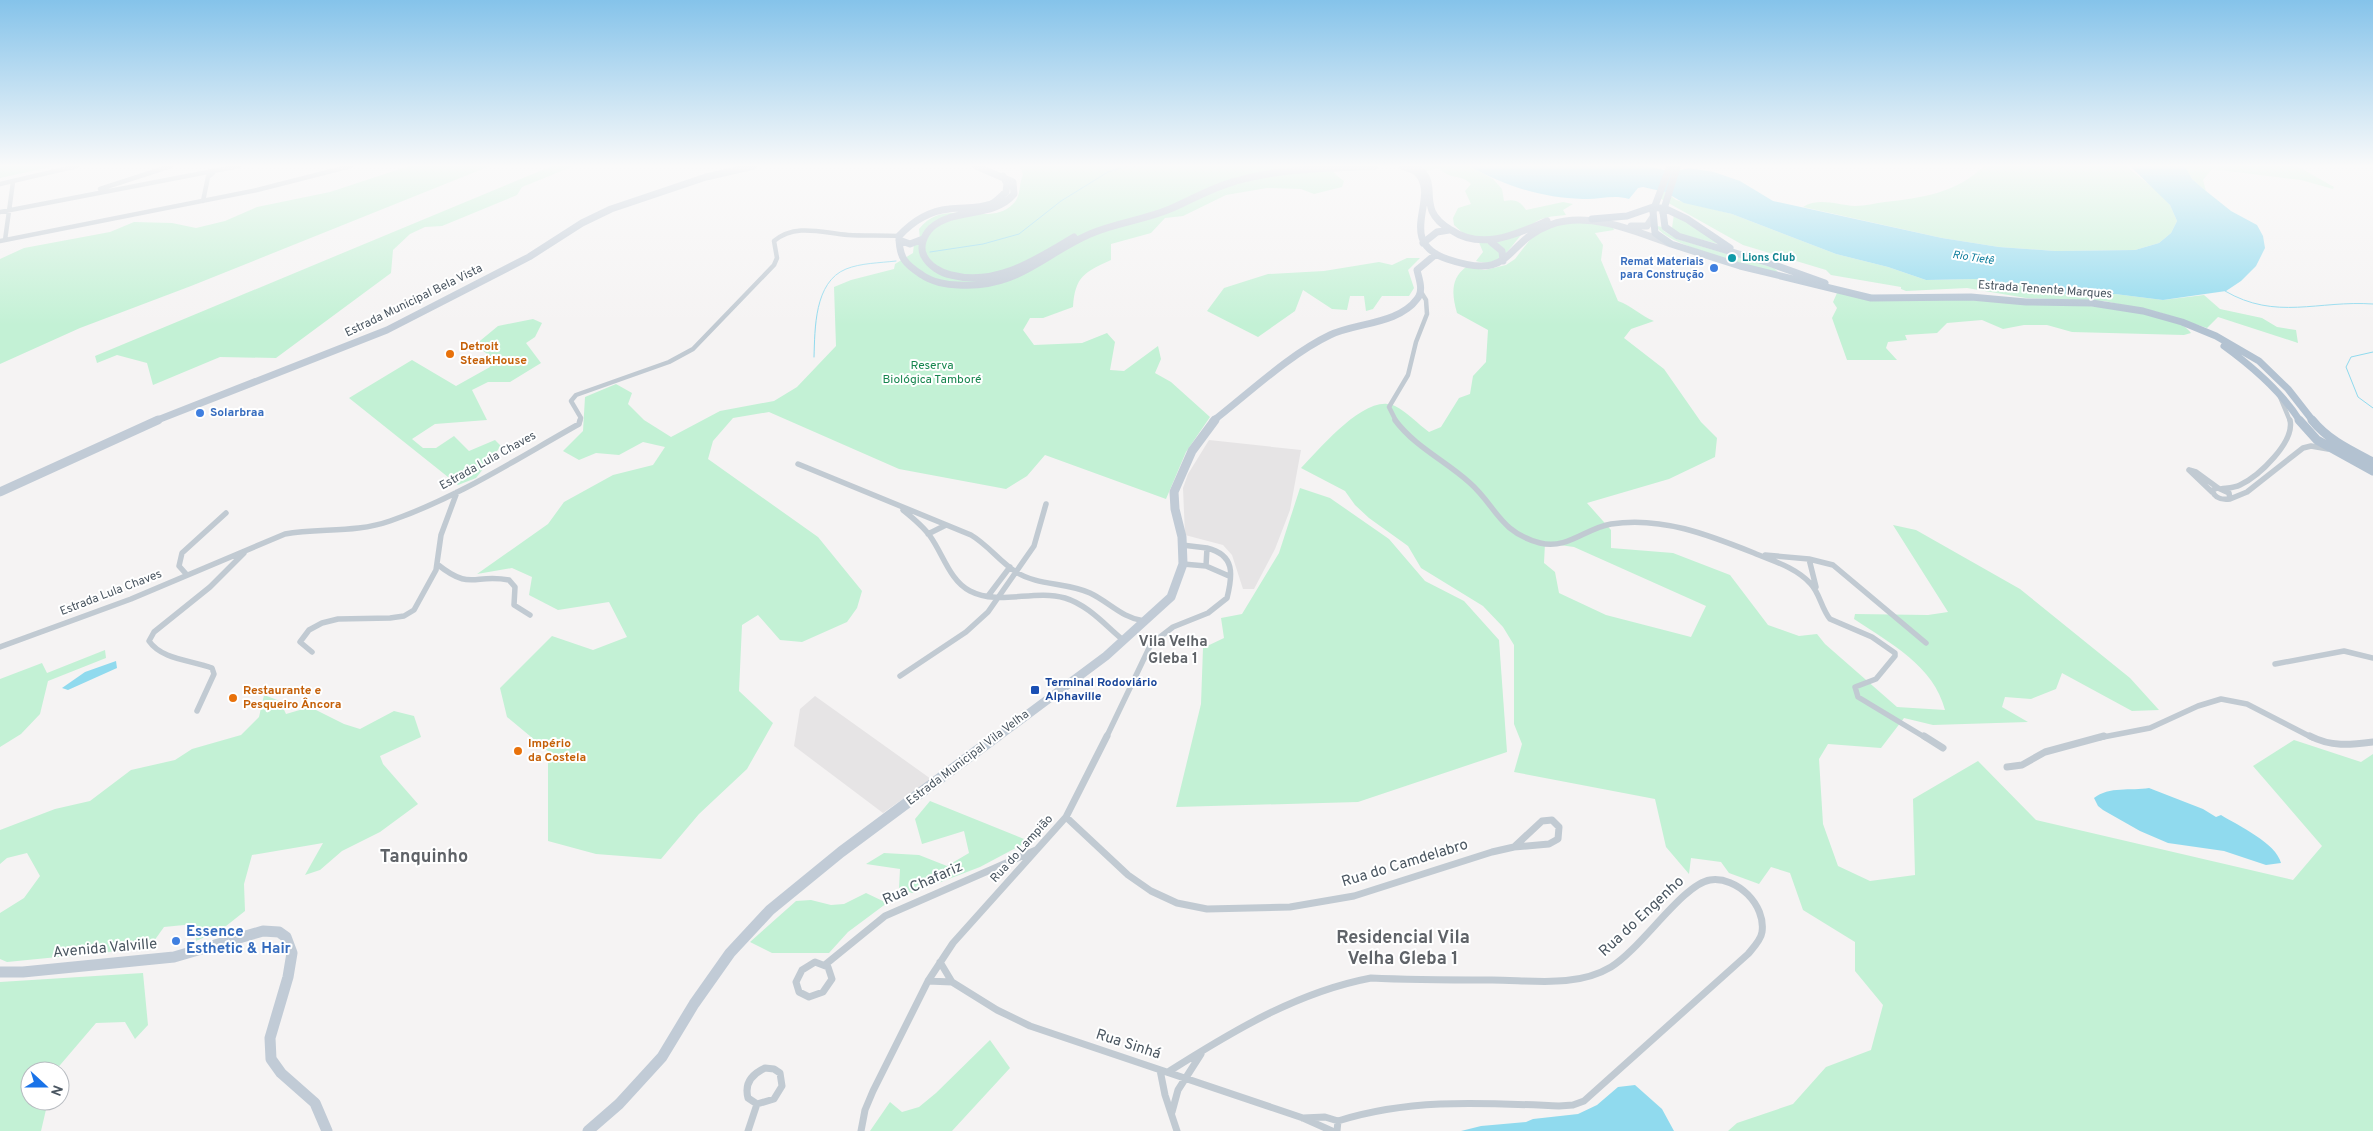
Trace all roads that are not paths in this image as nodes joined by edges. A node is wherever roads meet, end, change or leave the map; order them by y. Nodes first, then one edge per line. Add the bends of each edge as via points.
1 (7, 219) edge
2 (112, 219) edge
3 (591, 219) edge
4 (920, 219) edge
5 (949, 219) edge
6 (1122, 219) edge
7 (1139, 219) edge
8 (1421, 219) edge
9 (1438, 219) edge
10 (1552, 219) edge
11 (1592, 219) edge
12 (1651, 219) edge
13 (1654, 219) edge
14 (1662, 219) edge
15 (1687, 219) edge
16 (908, 226) junction
17 (1449, 230) junction
18 (929, 231) junction
19 (899, 238) junction
20 (924, 239) junction
21 (3, 240) edge
22 (1422, 240) junction
23 (1490, 242) junction
24 (1671, 244) junction
25 (1436, 254) junction
26 (1741, 255) junction
27 (1503, 260) junction
28 (1740, 266) junction
29 (1778, 266) junction
30 (1421, 292) junction
31 (1904, 298) junction
32 (2193, 326) junction
33 (2278, 393) junction
34 (2332, 450) junction
35 (2373, 462) edge
36 (798, 464) dead end
37 (2373, 471) edge
38 (2220, 489) junction
39 (0, 492) edge
40 (457, 492) junction
41 (2212, 492) junction
42 (2230, 499) junction
43 (1046, 504) dead end
44 (899, 507) junction
45 (226, 513) dead end
46 (946, 525) junction
47 (928, 534) junction
48 (1182, 544) junction
49 (1207, 548) junction
50 (247, 550) junction
51 (1760, 555) junction
52 (1809, 559) junction
53 (438, 564) junction
54 (1182, 564) junction
55 (1206, 566) junction
56 (1010, 567) junction
57 (1016, 572) junction
58 (187, 575) junction
59 (1229, 576) junction
60 (1818, 595) junction
61 (988, 596) junction
62 (1000, 596) junction
63 (530, 615) dead end
64 (1146, 622) junction
65 (1123, 640) junction
66 (1926, 643) dead end
67 (0, 647) edge
68 (312, 652) dead end
69 (2373, 658) edge
70 (2275, 664) dead end
71 (900, 676) dead end
72 (197, 711) dead end
73 (2373, 742) edge
74 (1943, 748) dead end
75 (2007, 767) dead end
76 (1066, 817) junction
77 (1042, 846) junction
78 (1514, 846) junction
79 (940, 962) junction
80 (826, 964) junction
81 (0, 972) edge
82 (928, 981) junction
83 (952, 982) junction
84 (1202, 1052) junction
85 (1164, 1071) junction
86 (1184, 1078) junction
87 (757, 1104) junction
88 (1172, 1112) junction
89 (1304, 1118) junction
90 (1338, 1121) junction
91 (327, 1131) edge
92 (588, 1131) edge
93 (748, 1131) edge
94 (861, 1131) edge
95 (1177, 1131) edge
96 (1332, 1131) edge
97 (1337, 1131) edge

1 - 21 street
2 - 21 street
3 - 39 main road, Estrada Municipal Bela Vista via 529,257 387,330 159,419
4 - 16 main road
5 - 18 main road
6 - 20 main road via 1087,230 1040,258 982,278 959,278 933,267 923,256
7 - 19 main road via 1090,234 1018,276 984,285 953,285 920,274 906,264 899,248
8 - 22 main road
9 - 17 main road
10 - 23 main road
11 - 12 main road via 1644,227
13 - 24 main road via 1655,233
14 - 26 main road, bridge via 1671,233
15 - 26 main road
16 - 18 main road via 924,224
16 - 19 main road
17 - 22 main road
17 - 23 main road via 1463,238
18 - 20 main road
19 - 20 main road via 910,244
19 - 40 street, Estrada Lula Chaves via 801,230 777,238 774,242 774,265 699,344 669,362 576,395 571,402 581,418 579,424
22 - 25 main road
23 - 27 main road via 1502,251
24 - 27 main road via 1613,226 1564,222 1538,231
24 - 28 main road, Estrada Tenente Marques
25 - 27 main road via 1480,267
25 - 30 main road via 1417,270
26 - 29 main road
28 - 29 main road via 1777,275 1782,273
28 - 31 main road, Estrada Tenente Marques via 1859,295 1880,299
29 - 31 main road via 1824,283
30 - 48 main road, Estrada Municipal Vila Velha via 1417,300 1404,310 1377,322 1332,334 1309,346 1212,422 1192,452 1174,492
30 - 51 street via 1426,300 1427,314 1410,370 1389,407 1392,419 1472,484 1505,525 1528,538 1555,546 1597,527 1660,524 1700,531
31 - 32 main road, Estrada Tenente Marques via 1971,297 2110,305
32 - 33 main road via 2242,359
32 - 35 main road, Estrada Tenente Marques via 2237,347 2266,366 2320,430 2335,442
33 - 34 main road via 2308,432
33 - 38 street via 2290,422 2286,443 2247,481 2236,487
34 - 37 main road
34 - 42 street via 2311,446 2302,448 2247,492
36 - 44 street
38 - 41 street
38 - 41 street via 2189,470
38 - 42 street via 2229,493
40 - 50 street, Estrada Lula Chaves via 381,524 358,529 292,532
40 - 53 street via 442,532
41 - 42 street via 2219,499
43 - 57 street via 1034,546
44 - 46 street
44 - 47 street
45 - 58 street via 182,553 179,566
46 - 47 street
46 - 56 street via 980,539
47 - 61 street via 959,581 973,592
48 - 49 street
48 - 54 main road, Estrada Municipal Vila Velha
49 - 55 street
49 - 59 street via 1219,550 1226,556 1230,562
50 - 58 street, Estrada Lula Chaves
50 - 72 street via 210,587 154,632 148,641 152,647 166,653 212,668 214,674
51 - 52 street
51 - 60 street via 1804,578
52 - 60 street
52 - 66 street via 1832,565
53 - 63 street via 452,577 466,582 496,578 510,580 515,587 514,605
53 - 68 street via 410,612 320,623 300,642
54 - 55 street
54 - 64 main road, Estrada Municipal Vila Velha via 1172,597
55 - 59 street
56 - 57 street
56 - 61 street
57 - 62 street
57 - 64 street via 1080,589 1125,617
58 - 67 street, Estrada Lula Chaves
59 - 76 street, Rua do Lampião via 1229,591 1222,604 1173,627 1151,644
60 - 74 street via 1830,619 1863,632 1895,653 1876,679 1854,687 1858,697
61 - 62 street
62 - 65 street via 1033,594 1064,598 1090,611
62 - 71 street via 966,632
64 - 65 main road, Estrada Municipal Vila Velha
65 - 92 main road, Estrada Municipal Vila Velha via 1106,656 840,852 770,910 730,954 662,1057 619,1104
69 - 70 street via 2344,651
73 - 75 street via 2344,746 2321,742 2247,704 2220,699 2150,728 2045,752 2022,765
76 - 77 street, Rua do Lampião
76 - 78 street, Rua do Camdelabro via 1128,875 1151,891 1177,903 1207,909 1290,907 1354,896
77 - 79 street, Rua do Lampião via 967,926
77 - 80 street, Rua Chafariz via 885,916
78 - 78 street via 1553,843 1558,838 1559,827 1552,820 1545,820
79 - 82 street, Rua do Lampião
79 - 83 street
80 - 80 street via 816,962 800,971 796,982 799,992 815,997 826,990 832,979
81 - 91 main road, Avenida Valville via 174,957 262,931 276,930 290,943 292,953 269,1048 270,1056 276,1068 315,1102
82 - 83 street
82 - 94 street, Rua do Lampião via 872,1092
83 - 85 street, Rua Sinhá via 1030,1026
84 - 85 street, Rua do Engenho
84 - 86 street, Rua do Engenho
84 - 90 street, Rua do Engenho via 1289,1003 1352,981 1371,978 1570,980 1604,971 1655,928 1690,889 1711,879 1744,891 1759,910 1762,932 1748,954 1584,1101 1559,1106 1390,1106
85 - 86 street, Rua Sinhá
85 - 88 street via 1165,1095
86 - 88 street, Rua do Engenho
86 - 89 street, Rua Sinhá
87 - 87 street via 769,1102 779,1094 783,1083 776,1069 758,1070 748,1080 748,1098
87 - 93 street
88 - 95 street
89 - 90 street via 1325,1117
89 - 96 street
90 - 97 street

